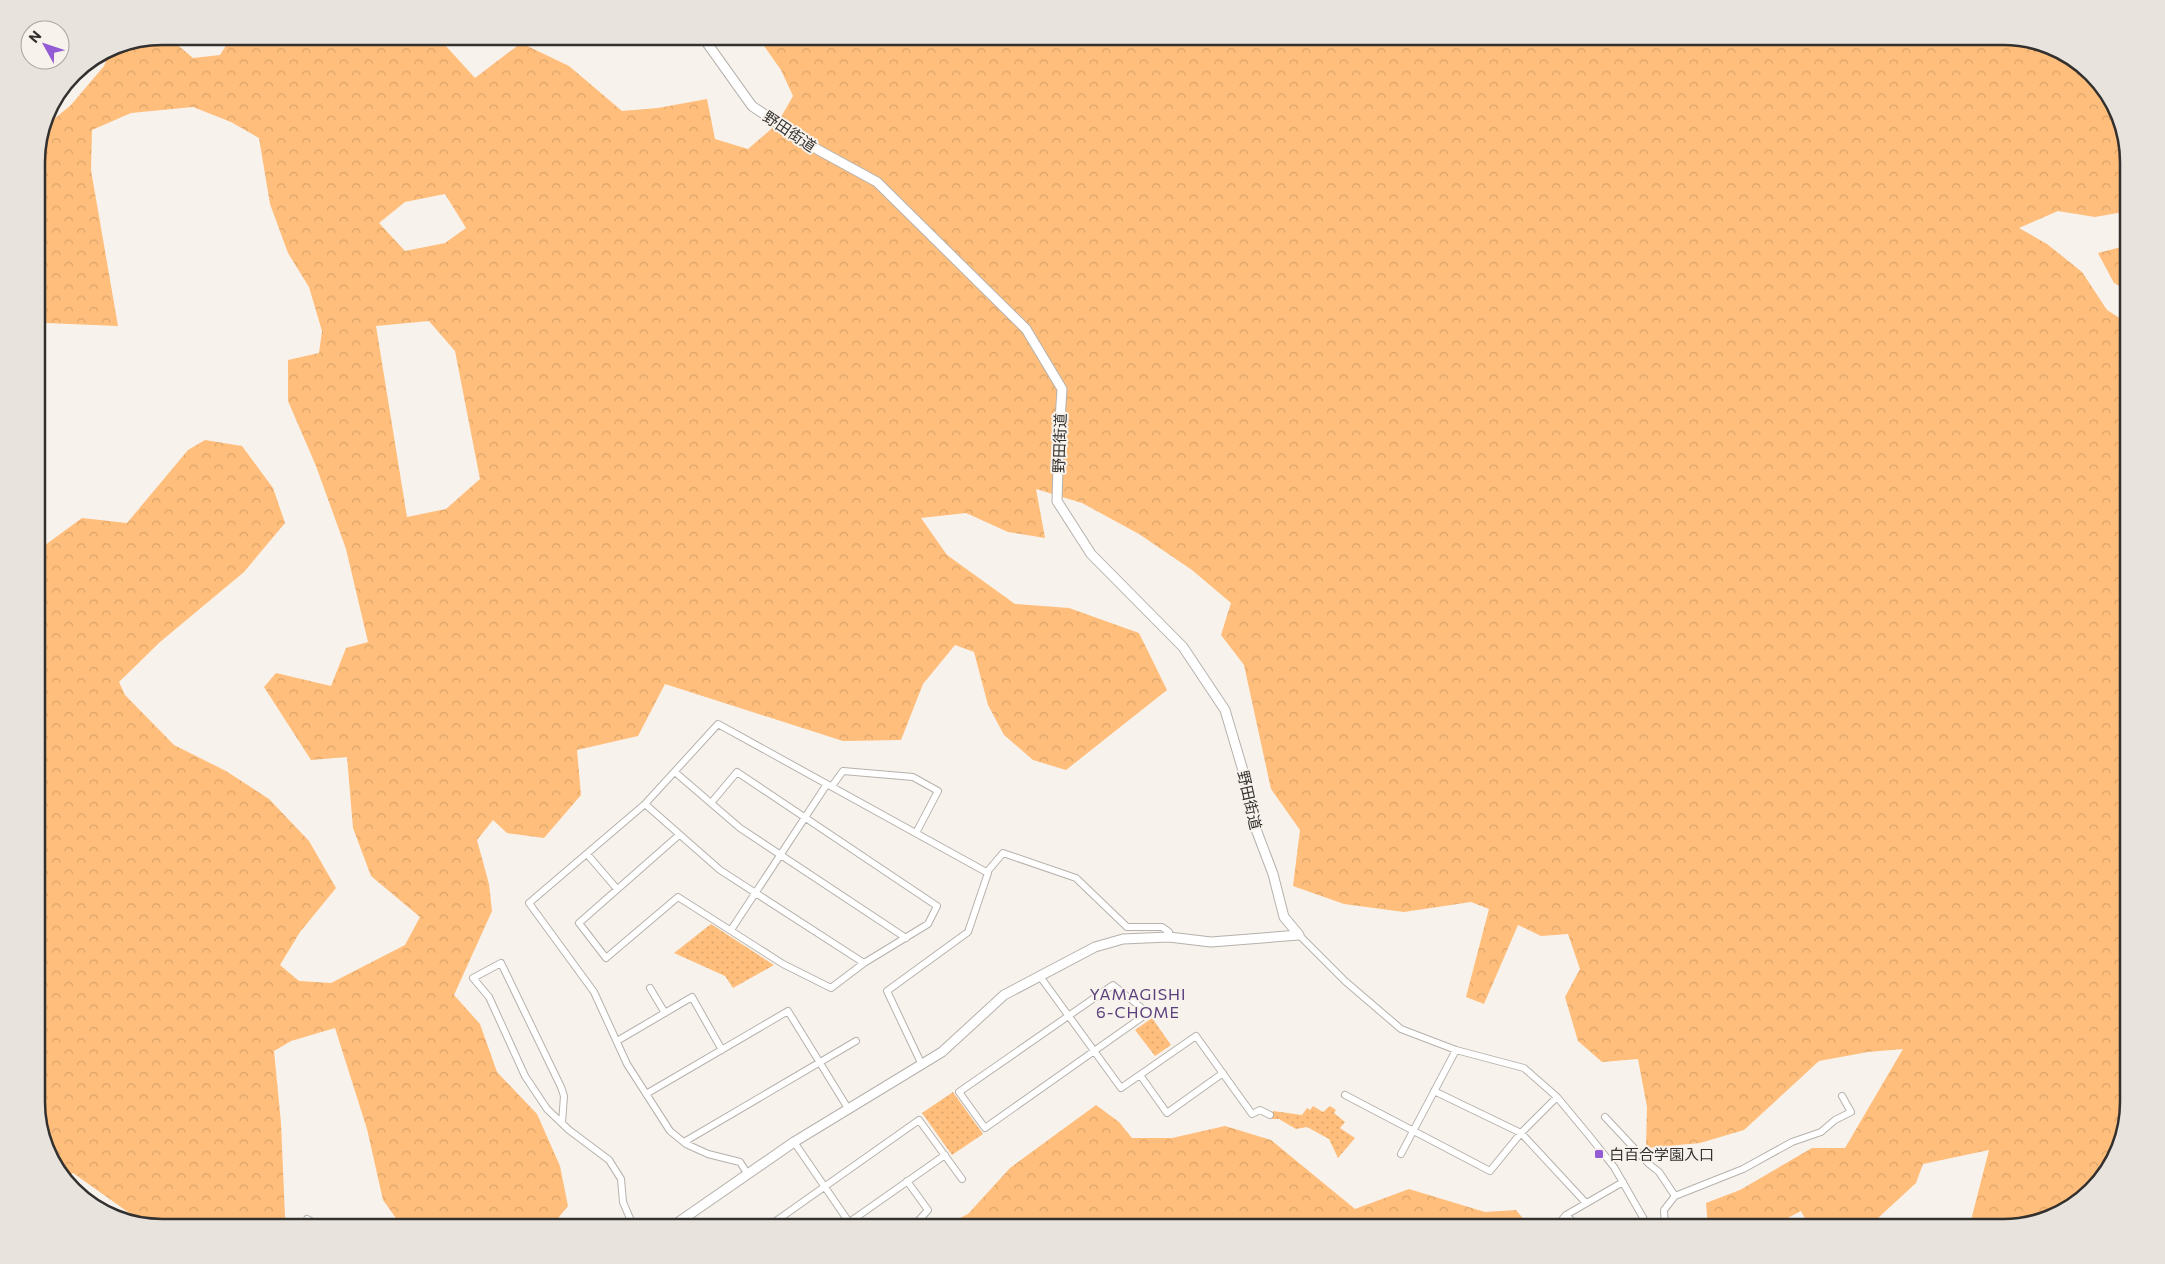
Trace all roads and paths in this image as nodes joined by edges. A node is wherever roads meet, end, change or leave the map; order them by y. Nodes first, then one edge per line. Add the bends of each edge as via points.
1 (708, 45) edge
2 (676, 773) dead end
3 (829, 785) junction
4 (711, 803) junction
5 (645, 804) junction
6 (805, 817) junction
7 (916, 833) junction
8 (679, 835) junction
9 (587, 854) junction
10 (780, 855) junction
11 (987, 872) junction
12 (617, 889) junction
13 (756, 894) junction
14 (731, 930) junction
15 (1299, 936) junction
16 (1169, 937) junction
17 (906, 938) junction
18 (864, 964) junction
19 (1039, 976) junction
20 (650, 988) dead end
21 (665, 1013) junction
22 (1068, 1016) junction
23 (617, 1041) junction
24 (856, 1042) dead end
25 (722, 1050) junction
26 (1456, 1050) junction
27 (1094, 1051) junction
28 (820, 1063) junction
29 (922, 1065) junction
30 (1223, 1073) junction
31 (1140, 1075) junction
32 (1434, 1091) junction
33 (646, 1094) junction
34 (1345, 1095) dead end
35 (1557, 1096) junction
36 (1842, 1096) dead end
37 (848, 1110) junction
38 (1270, 1115) dead end
39 (1605, 1116) dead end
40 (562, 1123) junction
41 (1414, 1132) junction
42 (1522, 1132) junction
43 (684, 1142) junction
44 (794, 1142) junction
45 (1401, 1154) dead end
46 (945, 1155) junction
47 (747, 1173) junction
48 (962, 1179) dead end
49 (907, 1181) junction
50 (1623, 1182) junction
51 (824, 1187) junction
52 (1675, 1196) junction
53 (1586, 1203) junction
54 (1566, 1215) junction
55 (630, 1219) edge
56 (683, 1219) edge
57 (779, 1219) edge
58 (847, 1219) edge
59 (859, 1219) edge
60 (920, 1219) edge
61 (1563, 1219) edge
62 (1570, 1219) edge
63 (1644, 1219) edge
64 (1663, 1219) edge

1 - 15 street, 野田街道 via 752,106 813,147 877,182 1026,329 1062,389 1057,501 1091,554 1184,647 1225,710 1244,774 1254,824 1273,874 1284,917
2 - 4 street
3 - 5 street via 718,724
3 - 6 street
3 - 7 street
3 - 7 street via 843,771 914,777 938,791
4 - 6 street via 738,772
4 - 10 street via 740,828
5 - 8 street
5 - 9 street
6 - 10 street
6 - 17 street via 936,906 928,924
7 - 11 street
8 - 12 street
8 - 13 street via 720,870
9 - 12 street
9 - 23 street via 530,903 594,992
10 - 13 street
10 - 17 street
11 - 16 street via 1003,853 1055,870 1076,878 1127,927 1162,927 1169,932
11 - 29 street via 968,932 887,991
12 - 14 street via 579,923 606,958 678,897
13 - 14 street
13 - 18 street
14 - 18 street via 784,964 831,988
15 - 16 street via 1211,942
15 - 26 street via 1401,1029
16 - 19 street via 1123,939 1095,947
17 - 18 street
19 - 22 street
19 - 29 street via 1004,995 942,1052
20 - 21 street
21 - 23 street
21 - 25 street via 692,997
22 - 27 street
22 - 27 street via 1113,985 1148,1013
22 - 27 street via 959,1092 985,1128
23 - 33 street
24 - 28 street
25 - 28 street via 788,1011
25 - 33 street
26 - 32 street
26 - 35 street via 1524,1068
27 - 31 street via 1121,1088
28 - 37 street
28 - 43 street
29 - 37 street
30 - 31 street via 1196,1036
30 - 31 street via 1167,1113
30 - 38 street via 1252,1114 1260,1110
32 - 41 street
32 - 42 street
33 - 43 street via 670,1131
34 - 41 street
35 - 42 street
35 - 50 street
36 - 52 street via 1852,1112 1821,1132 1774,1150 1743,1169
37 - 44 street
39 - 52 street via 1659,1172
40 - 40 street via 534,1091 489,997 473,978 501,963 561,1087 564,1096
40 - 55 street via 609,1160 621,1179 623,1202
41 - 42 street via 1490,1171
41 - 45 street
42 - 53 street
43 - 47 street via 708,1154 740,1162
44 - 47 street
44 - 51 street
46 - 48 street
46 - 49 street
46 - 51 street via 919,1120
47 - 56 street
49 - 59 street
49 - 60 street via 928,1210
50 - 53 street
50 - 63 street
51 - 57 street
51 - 58 street
52 - 64 street via 1664,1210
53 - 54 street
54 - 61 street
54 - 62 street

